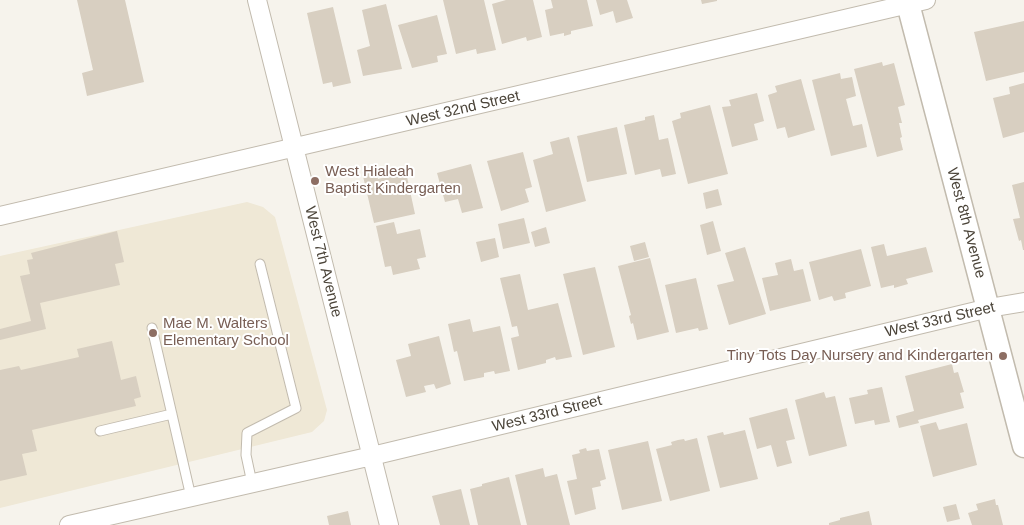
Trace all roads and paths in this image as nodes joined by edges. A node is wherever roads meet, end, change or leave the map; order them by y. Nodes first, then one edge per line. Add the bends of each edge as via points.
1 (257, 0) edge
2 (914, 1) edge
3 (295, 148) junction
4 (0, 216) edge
5 (260, 264) dead end
6 (1024, 302) edge
7 (989, 308) junction
8 (152, 328) dead end
9 (172, 414) junction
10 (100, 431) dead end
11 (1024, 446) edge
12 (372, 456) junction
13 (252, 484) junction
14 (191, 497) junction
15 (69, 525) edge
16 (390, 525) edge

1 - 3 street, West 7th Avenue
2 - 3 street, West 32nd Street
2 - 7 street, West 8th Avenue
3 - 4 street, West 32nd Street
3 - 12 street, West 7th Avenue
5 - 13 lane via 296,408 247,433 246,455
6 - 7 street, West 33rd Street
7 - 11 street, West 8th Avenue
7 - 12 street, West 33rd Street
8 - 9 lane
9 - 10 lane
9 - 14 lane
12 - 13 street, West 33rd Street
12 - 16 street, West 7th Avenue
13 - 14 street, West 33rd Street
14 - 15 street, West 33rd Street

